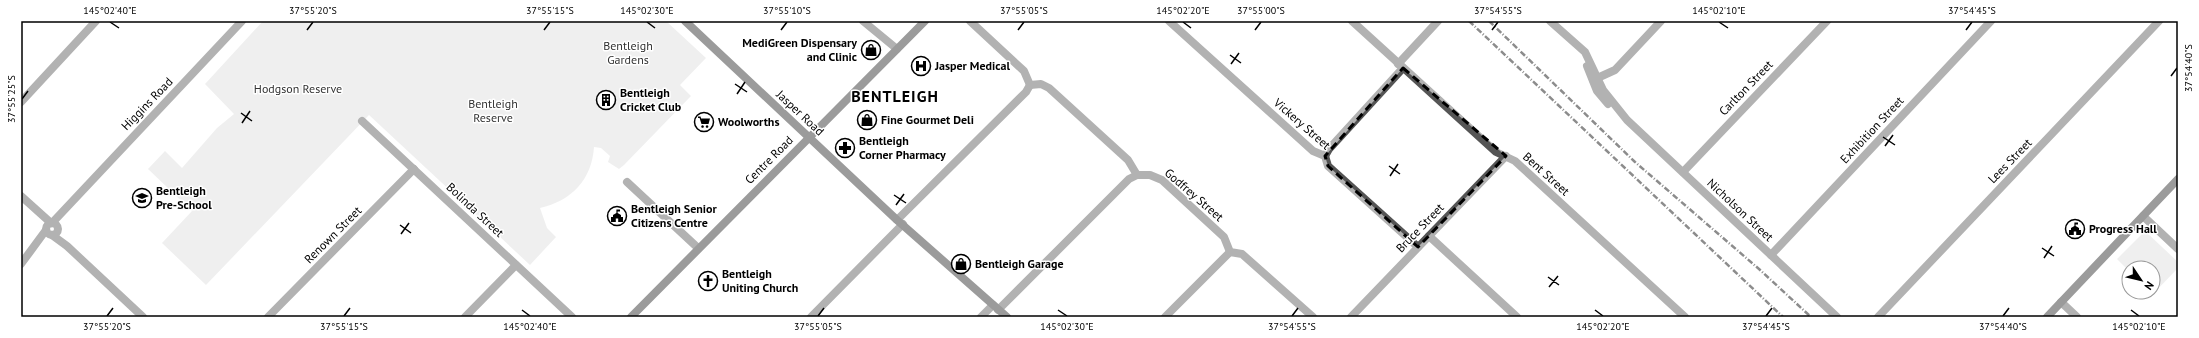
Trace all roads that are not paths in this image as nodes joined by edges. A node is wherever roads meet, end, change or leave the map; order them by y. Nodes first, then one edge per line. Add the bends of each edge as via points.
1 (96, 21) edge
2 (242, 21) edge
3 (685, 21) edge
4 (863, 21) edge
5 (925, 21) edge
6 (970, 21) edge
7 (1169, 21) edge
8 (1352, 21) edge
9 (1438, 21) edge
10 (1550, 21) edge
11 (1661, 21) edge
12 (1827, 21) edge
13 (1992, 21) edge
14 (2159, 21) edge
15 (895, 51) junction
16 (1400, 66) junction
17 (1596, 79) junction
18 (1030, 85) junction
19 (21, 102) edge
20 (362, 121) dead end
21 (809, 138) junction
22 (1325, 156) junction
23 (1506, 156) junction
24 (414, 169) junction
25 (1683, 172) junction
26 (1137, 175) junction
27 (2178, 179) edge
28 (627, 182) dead end
29 (21, 196) edge
30 (2143, 216) junction
31 (900, 222) junction
32 (51, 229) junction
33 (1429, 236) junction
34 (1418, 247) junction
35 (698, 248) junction
36 (2178, 249) edge
37 (1230, 252) junction
38 (1771, 255) junction
39 (21, 264) edge
40 (516, 265) junction
41 (2061, 302) junction
42 (996, 307) junction
43 (143, 317) edge
44 (268, 317) edge
45 (465, 317) edge
46 (572, 317) edge
47 (631, 317) edge
48 (811, 317) edge
49 (981, 317) edge
50 (1007, 317) edge
51 (1165, 317) edge
52 (1313, 317) edge
53 (1351, 317) edge
54 (1517, 317) edge
55 (1685, 317) edge
56 (1837, 317) edge
57 (1878, 317) edge
58 (2047, 317) edge
59 (2077, 317) edge

1 - 19 street
2 - 32 street, Higgins Road via 96,175
3 - 21 main road, Jasper Road
4 - 15 street
5 - 15 main road, Centre Road
6 - 18 street via 1024,72
7 - 22 street, Vickery Street via 1313,151
8 - 16 street, Bent Street
9 - 16 street
10 - 17 street, Nicholson Street via 1570,40
11 - 17 street via 1615,70
12 - 25 street, Carlton Street
13 - 38 street, Exhibition Street
14 - 57 street, Lees Street
15 - 21 main road, Centre Road
16 - 22 street via 1328,149
16 - 23 street, Bent Street via 1496,152
17 - 25 street, Nicholson Street via 1601,97
18 - 26 street via 1041,84 1049,88 1128,160
18 - 31 street
20 - 24 street, Bolinda Street
21 - 31 main road, Jasper Road
21 - 35 main road, Centre Road
22 - 34 street, Vickery Street via 1328,166
23 - 33 street, Bruce Street
23 - 55 street, Bent Street via 1515,161
24 - 40 street, Bolinda Street
24 - 44 street, Renown Street
25 - 38 street, Nicholson Street
26 - 37 street, Godfrey Street via 1150,175 1162,180 1224,237
26 - 42 street via 1129,179
27 - 30 main road
28 - 35 street
29 - 32 street
30 - 36 street
30 - 41 main road
31 - 42 main road, Jasper Road
31 - 48 street
32 - 39 street, Higgins Road
32 - 43 street
33 - 34 street, Bruce Street
33 - 54 street
34 - 53 street, Bruce Street
35 - 47 main road, Centre Road
37 - 51 street
37 - 52 street via 1242,254
38 - 56 street, Nicholson Street
40 - 45 street
40 - 46 street, Bolinda Street
41 - 58 main road
41 - 59 street
42 - 49 street
42 - 50 main road, Jasper Road

